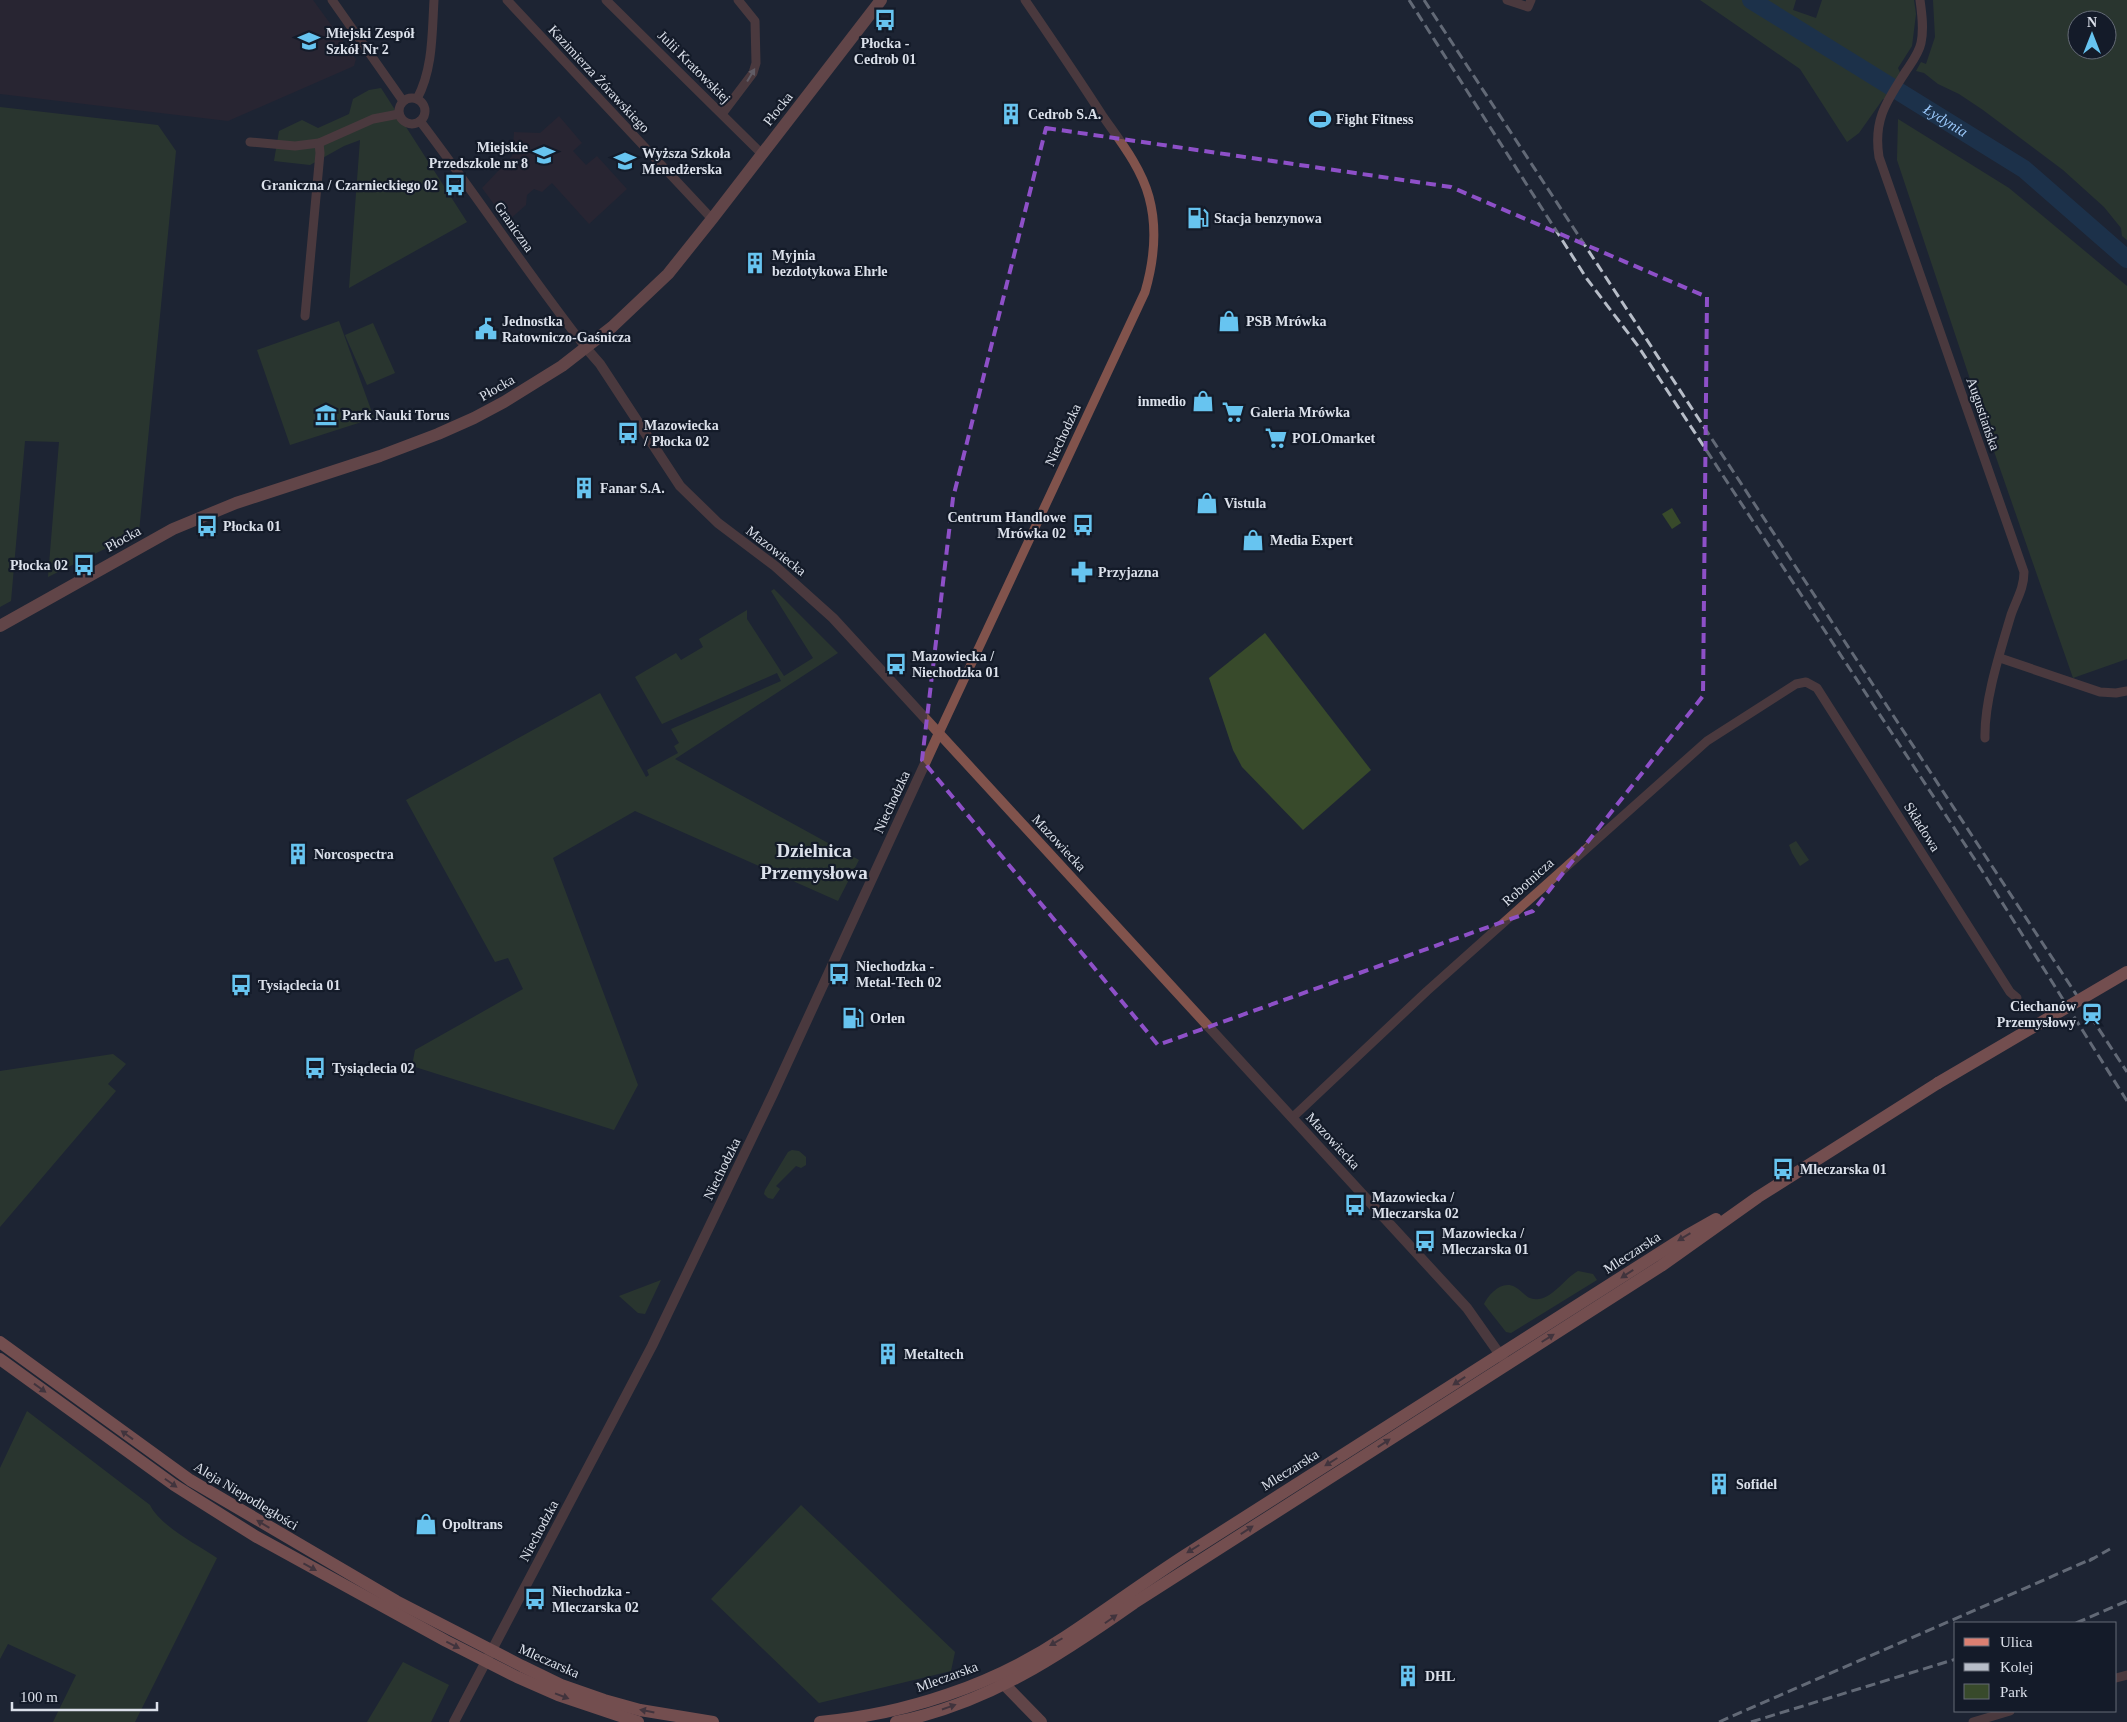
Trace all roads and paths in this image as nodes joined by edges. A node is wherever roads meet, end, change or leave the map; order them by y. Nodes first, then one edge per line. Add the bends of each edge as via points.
1 (332, 0) edge
2 (434, 0) edge
3 (507, 0) edge
4 (606, 0) edge
5 (738, 0) edge
6 (881, 0) edge
7 (1026, 0) edge
8 (1508, 0) edge
9 (1531, 0) edge
10 (1920, 0) edge
11 (417, 99) junction
12 (403, 101) junction
13 (399, 114) junction
14 (722, 114) junction
15 (420, 122) junction
16 (250, 142) dead end
17 (319, 143) junction
18 (762, 154) junction
19 (712, 219) junction
20 (305, 316) dead end
21 (586, 348) junction
22 (0, 626) edge
23 (2000, 658) junction
24 (1796, 684) joint
25 (2127, 691) edge
26 (939, 733) junction
27 (1985, 738) dead end
28 (2127, 972) edge
29 (2017, 998) dead end
30 (1292, 1118) junction
31 (0, 1342) edge
32 (0, 1359) edge
33 (1503, 1359) junction
34 (489, 1656) junction
35 (998, 1673) junction
36 (1005, 1685) junction
37 (2007, 1712) edge
38 (454, 1722) edge
39 (638, 1722) edge
40 (713, 1722) edge
41 (820, 1722) edge
42 (896, 1722) edge
43 (1041, 1722) edge
44 (1973, 1722) edge

1 - 12 street
2 - 11 street via 428,70
3 - 19 street, Kazimierza Żórawskiego
4 - 14 street, Julii Kratowskiej
14 -> 5 street via 753,73 756,63 756,21
6 - 18 main road, Płocka
7 - 26 street, Niechodzka via 1136,165 1150,198 1155,235 1152,267 1145,292
8 - 9 street via 1528,7
10 - 23 street, Augustiańska via 1921,45 1888,100 1877,130 1879,157 2024,572 2024,585 2012,613
11 - 12 street
11 - 15 street via 425,112
12 - 13 street
13 - 15 street via 406,123
13 - 17 street via 372,119
14 - 18 street, Julii Kratowskiej
15 - 21 street, Graniczna
16 - 17 street via 295,146
17 - 20 street
18 - 19 main road, Płocka
19 - 21 main road, Płocka via 668,274
21 - 22 main road, Płocka via 562,366 474,418 380,456 209,513 136,549
21 - 26 street, Mazowiecka via 680,486 718,523 775,566 833,618
23 - 25 street via 2100,692
23 - 27 street, Augustiańska via 1984,717
24 - 29 street, Składowa via 1806,682 1817,688 2010,992
24 - 30 street, Robotnicza via 1707,741 1426,991
26 - 30 street, Mazowiecka
26 - 34 street, Niechodzka via 773,1094 652,1346
28 - 33 main road, Mleczarska, bridge via 1938,1084 1758,1197 1661,1266
30 - 33 street, Mazowiecka via 1467,1308
34 -> 31 main road, Aleja Niepodległości via 190,1480
32 -> 34 main road, Aleja Niepodległości via 174,1485 255,1536
33 -> 35 main road, Mleczarska via 1186,1554 1064,1638
36 -> 33 main road, Mleczarska via 1071,1648
34 - 38 street, Niechodzka
34 -> 39 main road, Mleczarska via 558,1695
40 -> 34 main road, Mleczarska via 640,1710 604,1700
35 - 36 main road
35 - 41 main road, Mleczarska via 926,1702 882,1713
42 -> 36 main road, Mleczarska via 931,1713
36 - 43 main road
37 - 44 street

